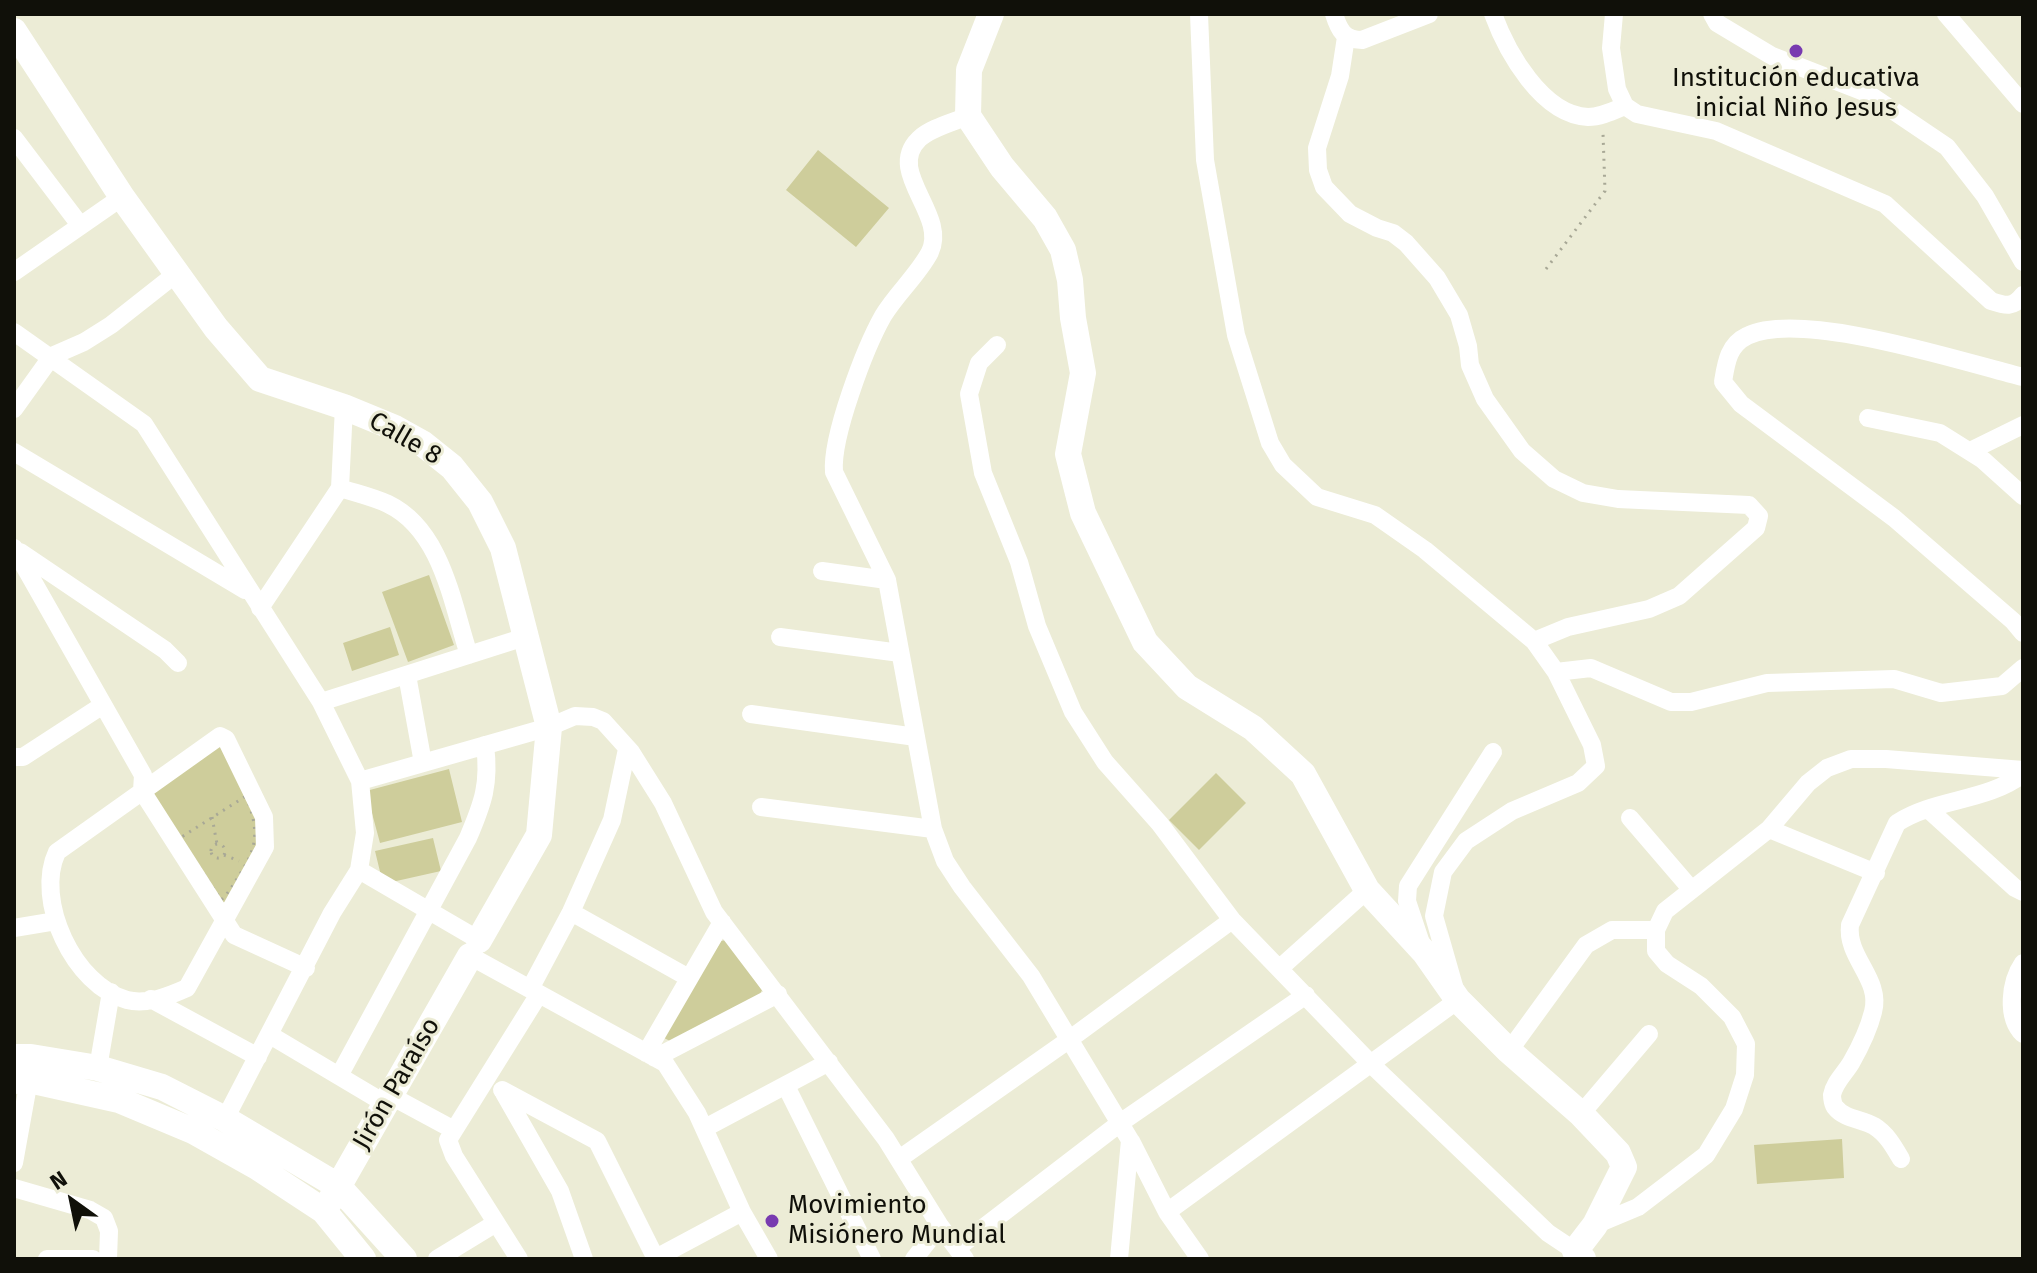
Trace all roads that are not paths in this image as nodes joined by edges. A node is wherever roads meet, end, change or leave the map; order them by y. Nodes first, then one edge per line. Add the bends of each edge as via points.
1 (991, 14) edge
2 (1199, 14) edge
3 (1334, 14) edge
4 (1429, 14) edge
5 (1493, 14) edge
6 (1614, 14) edge
7 (1712, 14) edge
8 (1946, 14) edge
9 (14, 31) edge
10 (1346, 37) junction
11 (2023, 104) edge
12 (1625, 106) junction
13 (968, 116) junction
14 (14, 139) edge
15 (122, 197) junction
16 (80, 225) junction
17 (2023, 262) edge
18 (14, 272) edge
19 (177, 273) junction
20 (2023, 295) edge
21 (14, 332) edge
22 (997, 345) dead end
23 (52, 356) junction
24 (2023, 377) edge
25 (344, 407) junction
26 (14, 409) edge
27 (1868, 418) dead end
28 (2023, 425) edge
29 (1970, 451) junction
30 (14, 452) edge
31 (340, 488) junction
32 (2023, 496) edge
33 (14, 548) edge
34 (822, 571) dead end
35 (887, 580) junction
36 (255, 601) junction
37 (2023, 633) edge
38 (525, 637) junction
39 (780, 637) dead end
40 (1534, 641) junction
41 (900, 653) junction
42 (469, 655) junction
43 (178, 663) dead end
44 (2023, 668) edge
45 (1556, 672) junction
46 (407, 675) junction
47 (321, 702) junction
48 (103, 705) junction
49 (751, 714) dead end
50 (549, 727) junction
51 (916, 737) junction
52 (485, 745) junction
53 (627, 749) junction
54 (1493, 752) dead end
55 (14, 757) edge
56 (423, 763) junction
57 (2023, 772) edge
58 (360, 781) junction
59 (142, 791) junction
60 (761, 807) dead end
61 (1928, 809) junction
62 (1630, 818) dead end
63 (933, 829) junction
64 (1769, 829) junction
65 (359, 870) junction
66 (1876, 873) junction
67 (1691, 889) junction
68 (1367, 890) junction
69 (2023, 892) edge
70 (428, 910) junction
71 (571, 912) junction
72 (224, 920) junction
73 (1232, 920) junction
74 (56, 921) junction
75 (722, 922) junction
76 (14, 928) edge
77 (1656, 930) junction
78 (475, 948) junction
79 (1425, 953) junction
80 (2023, 963) edge
81 (306, 968) junction
82 (1280, 968) junction
83 (689, 978) junction
84 (111, 992) junction
85 (534, 992) junction
86 (778, 994) junction
87 (1306, 995) junction
88 (151, 999) junction
89 (1458, 1000) junction
90 (1649, 1034) dead end
91 (2023, 1034) edge
92 (270, 1035) junction
93 (1070, 1039) junction
94 (1509, 1051) junction
95 (651, 1056) junction
96 (14, 1057) edge
97 (258, 1057) junction
98 (829, 1062) junction
99 (1372, 1065) junction
100 (98, 1068) junction
101 (490, 1074) junction
102 (339, 1076) junction
103 (22, 1080) edge
104 (786, 1086) junction
105 (502, 1090) junction
106 (389, 1100) junction
107 (1581, 1114) junction
108 (225, 1119) junction
109 (1120, 1123) junction
110 (705, 1128) junction
111 (454, 1130) junction
112 (1130, 1140) junction
113 (899, 1159) junction
114 (1901, 1159) dead end
115 (14, 1163) edge
116 (338, 1186) junction
117 (14, 1188) edge
118 (324, 1211) junction
119 (742, 1212) junction
120 (1167, 1212) junction
121 (496, 1223) junction
122 (1595, 1225) junction
123 (940, 1226) junction
124 (1120, 1253) edge
125 (961, 1254) edge
126 (1579, 1255) edge
127 (656, 1258) edge
128 (47, 1259) edge
129 (93, 1259) edge
130 (108, 1259) edge
131 (363, 1259) edge
132 (404, 1259) edge
133 (437, 1259) edge
134 (519, 1259) edge
135 (584, 1259) edge
136 (769, 1259) edge
137 (872, 1259) edge
138 (914, 1259) edge
139 (1102, 1259) edge
140 (1200, 1259) edge

1 - 13 street via 969,70
2 - 40 street via 1205,160 1236,335 1270,443 1283,465 1317,497 1375,515
3 - 10 street
4 - 10 street via 1367,39
5 - 12 street via 1510,53 1546,97 1569,113 1588,117
6 - 12 street via 1611,48
7 - 17 street via 1717,23 1772,56 1867,93 1947,147 1985,196
8 - 11 street
9 - 15 street, Calle 8
10 - 40 street via 1340,76 1317,148 1324,187 1350,214 1406,243 1437,278 1459,315 1470,365 1485,399 1522,451 1554,479 1583,493 1749,505 1759,516 1756,528 1679,596
12 - 20 street via 1637,114 1716,131 1885,204 1991,301 2007,307
13 - 35 street via 921,137 909,152 914,184 934,229 930,251 873,338 833,455 834,472
13 - 68 street via 1063,250 1083,373 1068,454 1083,513 1145,642 1187,687 1253,728 1303,774
14 - 16 street
15 - 16 street
15 - 19 street, Calle 8
16 - 18 street
19 - 23 street via 111,325
19 - 25 street, Calle 8 via 260,379
21 - 23 street
22 - 73 street via 979,363 969,394 983,473 1019,562 1037,626 1073,712 1105,762 1160,824
23 - 26 street
23 - 36 street via 144,424
24 - 37 street via 1816,328 1782,328 1746,336 1727,355 1723,382 1741,404 1894,518
25 - 31 street
25 - 38 street, Calle 8 via 422,443 452,467 480,502 503,548
27 - 29 street via 1940,433
28 - 29 street
29 - 32 street
30 - 36 street
31 - 36 street
31 - 42 street via 389,504 417,526 438,559
33 - 43 street
33 - 48 street
34 - 35 street
35 - 41 street
36 - 47 street
38 - 42 street
38 - 50 street, Calle 8
39 - 41 street
40 - 45 street
41 - 51 street
42 - 46 street
44 - 45 street via 2002,686 1941,693 1894,679 1767,683 1691,702 1671,702 1591,668
45 - 89 street via 1592,745 1596,766 1578,783 1512,811 1466,841 1443,872 1434,916
46 - 47 street
46 - 56 street
47 - 58 street
48 - 55 street via 23,757
48 - 59 street via 143,775
49 - 51 street
50 - 52 street
50 - 53 street via 575,716 593,717
50 - 78 street, Calle 8 via 539,835
51 - 63 street
52 - 56 street
52 - 70 street via 485,798
53 - 71 street via 612,820
53 - 75 street via 663,803
54 - 79 street via 1408,886 1407,901
56 - 58 street
57 - 61 street via 2005,788
57 - 64 street via 1851,759 1808,783
58 - 65 street via 365,833
59 - 72 street
59 - 72 street via 211,741 226,739 264,817 265,847
59 - 74 street via 57,852 50,867
60 - 63 street
61 - 66 street via 1897,823
61 - 69 street
62 - 67 street
63 - 93 street via 945,861 1031,976
64 - 66 street
64 - 67 street
65 - 70 street
65 - 81 street
66 - 114 street via 1849,937 1875,992 1874,1012 1831,1097 1834,1107 1874,1126
67 - 77 street via 1665,911
68 - 79 street
68 - 82 street
70 - 78 street
70 - 102 street
71 - 83 street
71 - 85 street
72 - 81 street via 234,935
72 - 88 street via 187,988
73 - 82 street
73 - 93 street
74 - 76 street
74 - 84 street via 91,982
75 - 83 street
75 - 86 street
77 - 94 street via 1612,930 1586,945
77 - 122 street via 1656,951 1667,964 1701,986 1732,1017 1746,1044 1745,1075 1734,1109 1706,1155 1638,1207
78 - 85 street
78 - 106 street, Jirón Paraíso
79 - 89 street
80 - 91 street via 2017,971 2012,1014
81 - 92 street
82 - 87 street
83 - 95 street
84 - 88 street via 128,1000
84 - 100 street
85 - 95 street
85 - 101 street
86 - 95 street
86 - 98 street
87 - 99 street
87 - 109 street
88 - 97 street
89 - 94 street
89 - 99 street
90 - 107 street
92 - 97 street
92 - 102 street
93 - 109 street
93 - 113 street
94 - 107 street
95 - 110 street via 665,1063
96 - 100 street
97 - 108 street
98 - 104 street
98 - 113 street
99 - 120 street
99 - 126 street via 1548,1233
100 - 108 street via 162,1087
101 - 105 street
101 - 111 street
102 - 106 street
103 - 115 street
103 - 118 street via 119,1100 193,1131
104 - 110 street
104 - 137 street
105 - 127 street via 597,1141
105 - 135 street via 560,1191
106 - 111 street
106 - 116 street, Jirón Paraíso
107 - 122 street via 1618,1153 1624,1167
108 - 116 street
109 - 112 street
109 - 125 street
110 - 119 street
111 - 121 street via 448,1140 454,1156
112 - 120 street
112 - 124 street
113 - 123 street
116 - 118 street, Jirón Paraíso
116 - 132 street
117 - 130 street via 104,1218
118 - 131 street
119 - 127 street
119 - 136 street
120 - 140 street
121 - 133 street
121 - 134 street
122 - 126 street
123 - 125 street
123 - 138 street
124 - 139 street
128 - 129 street

